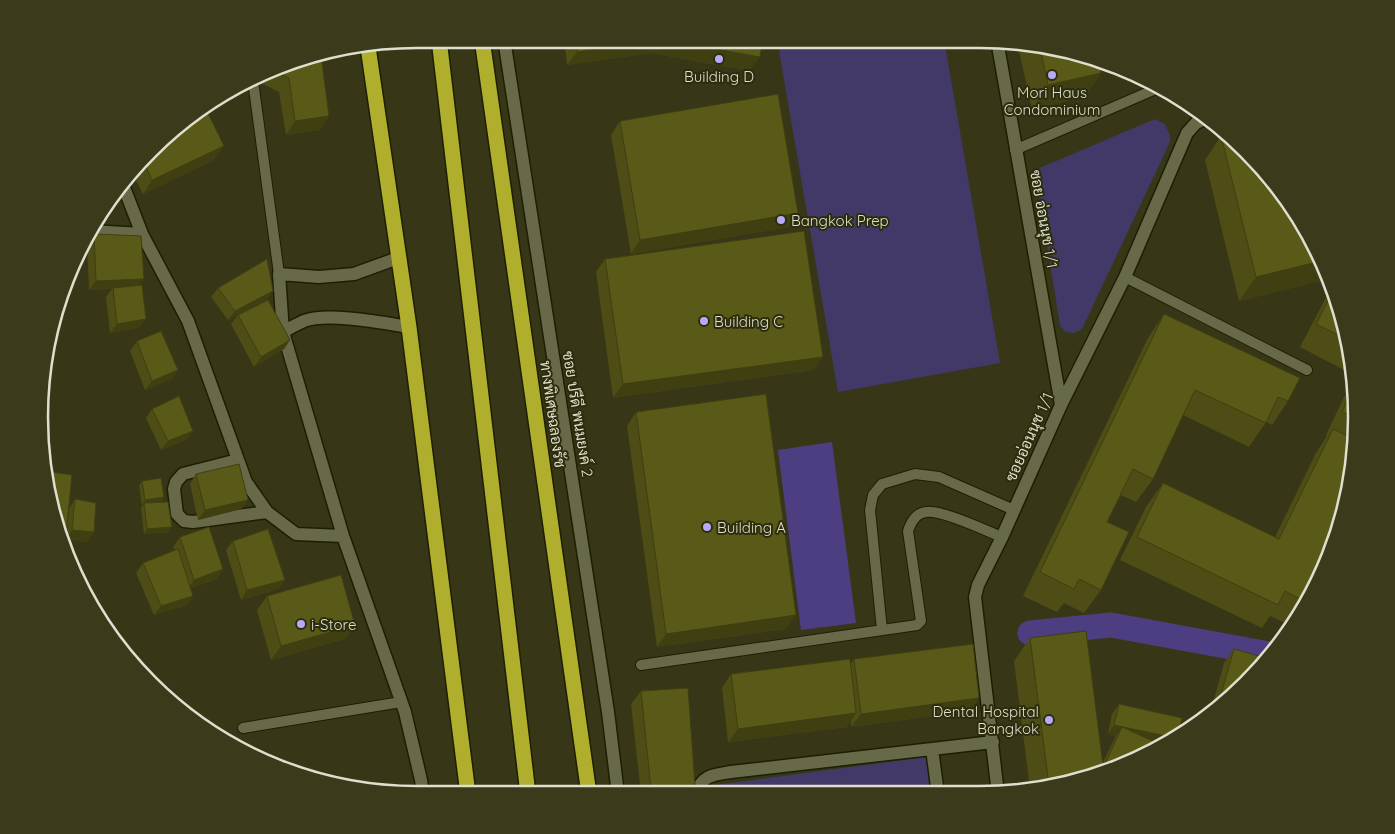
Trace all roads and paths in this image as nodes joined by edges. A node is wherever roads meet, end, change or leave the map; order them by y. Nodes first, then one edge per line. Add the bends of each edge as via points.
1 (441, 48) edge
2 (483, 48) edge
3 (505, 48) edge
4 (998, 48) edge
5 (369, 51) edge
6 (255, 86) edge
7 (1151, 91) edge
8 (1200, 122) edge
9 (1015, 150) junction
10 (125, 191) edge
11 (97, 231) edge
12 (142, 234) junction
13 (398, 258) junction
14 (279, 274) junction
15 (1124, 277) junction
16 (409, 327) junction
17 (283, 332) junction
18 (1307, 370) dead end
19 (1061, 405) junction
20 (238, 460) junction
21 (1014, 510) junction
22 (267, 512) junction
23 (343, 536) junction
24 (1002, 537) junction
25 (882, 630) junction
26 (641, 665) dead end
27 (402, 702) junction
28 (243, 728) dead end
29 (993, 742) junction
30 (932, 749) junction
31 (421, 786) edge
32 (467, 786) edge
33 (527, 786) edge
34 (588, 786) edge
35 (617, 786) edge
36 (699, 786) edge
37 (937, 786) edge
38 (997, 786) edge

1 - 33 highway
2 - 34 highway, ทางพิเศษฉลองรัช
3 - 35 street, ซอย ปรีดี พนมยงค์ 2
4 - 9 street, ซอย อ่อนนุช 1/1
5 - 13 highway
6 - 14 lane
7 - 9 lane
8 - 15 street, ซอยอ่อนนุช 1/1 via 1187,133
9 - 19 street, ซอย อ่อนนุช 1/1
10 - 12 street
11 - 12 street
12 - 20 street via 188,321
13 - 14 street via 354,274 319,277
13 - 16 highway
14 - 17 street
15 - 18 lane
15 - 19 street, ซอยอ่อนนุช 1/1
16 - 17 street via 329,318 305,320
16 - 32 highway
17 - 23 street
19 - 21 street, ซอยอ่อนนุช 1/1
20 - 22 street via 246,482
20 - 22 street via 183,474 174,490 177,514 184,521 193,522
21 - 24 street, ซอยอ่อนนุช 1/1
21 - 25 lane via 939,477 915,474 882,484 873,495 870,510
22 - 23 street via 296,534
23 - 27 street
24 - 25 lane via 937,512 916,516 908,531 921,621 917,625
24 - 29 street, ซอยอ่อนนุช 1/1 via 975,597
25 - 26 lane
27 - 28 lane
27 - 31 street
29 - 30 street
29 - 38 street, ซอยอ่อนนุช 1/1
30 - 36 street via 716,774 708,776
30 - 37 street

